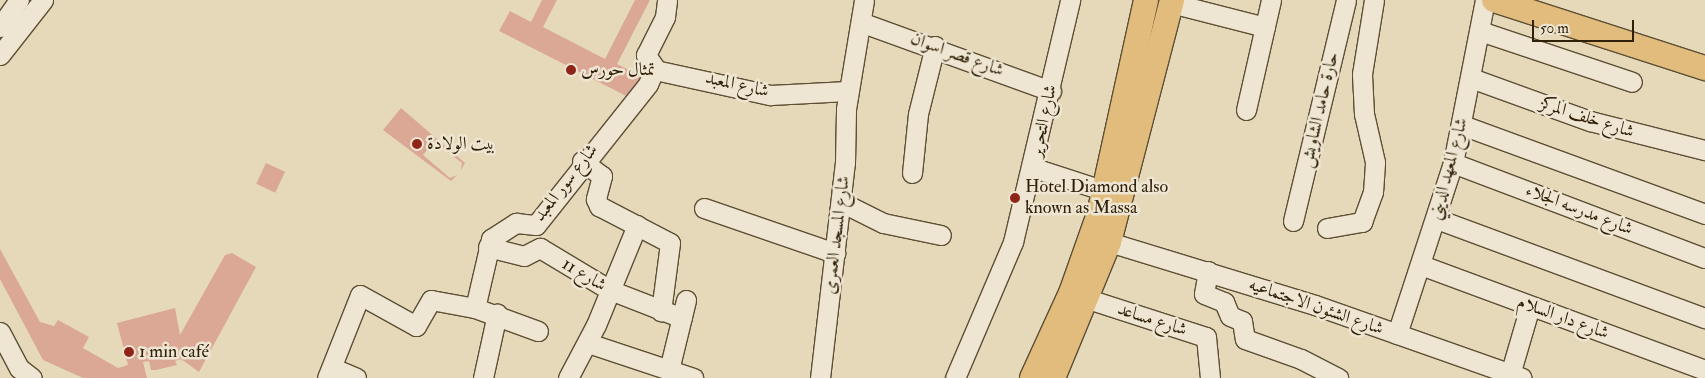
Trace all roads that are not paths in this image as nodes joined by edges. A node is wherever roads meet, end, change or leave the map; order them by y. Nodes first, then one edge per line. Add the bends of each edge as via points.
1 (43, 0) edge
2 (667, 0) edge
3 (864, 0) edge
4 (1070, 0) edge
5 (1146, 0) edge
6 (1271, 0) edge
7 (1346, 0) edge
8 (1374, 0) edge
9 (1485, 0) edge
10 (1494, 0) edge
11 (1546, 0) edge
12 (14, 1) edge
13 (1172, 1) edge
14 (863, 22) junction
15 (0, 26) edge
16 (1265, 27) junction
17 (1480, 31) junction
18 (935, 46) junction
19 (1705, 52) edge
20 (0, 55) edge
21 (1705, 68) edge
22 (656, 70) junction
23 (1471, 78) junction
24 (1632, 82) dead end
25 (848, 91) junction
26 (1051, 92) junction
27 (1246, 110) dead end
28 (1462, 125) junction
29 (1705, 150) edge
30 (582, 161) junction
31 (1453, 163) junction
32 (1034, 168) junction
33 (912, 173) dead end
34 (1105, 192) junction
35 (841, 202) junction
36 (704, 208) dead end
37 (1705, 214) edge
38 (1437, 219) junction
39 (1294, 221) dead end
40 (636, 225) junction
41 (1327, 228) dead end
42 (941, 235) dead end
43 (1109, 242) junction
44 (488, 247) junction
45 (834, 253) junction
46 (1705, 258) edge
47 (1421, 265) junction
48 (1208, 271) junction
49 (610, 290) junction
50 (1088, 299) junction
51 (686, 300) dead end
52 (1530, 306) junction
53 (475, 308) junction
54 (661, 311) junction
55 (497, 314) junction
56 (682, 318) junction
57 (1705, 318) edge
58 (0, 332) edge
59 (538, 332) dead end
60 (1397, 334) junction
61 (588, 342) junction
62 (669, 370) junction
63 (1705, 370) edge
64 (330, 373) edge
65 (22, 375) edge
66 (571, 377) edge
67 (1513, 377) edge
68 (356, 378) edge
69 (483, 378) edge
70 (693, 378) edge
71 (820, 378) edge
72 (955, 378) edge
73 (1049, 378) edge
74 (1210, 378) edge
75 (1337, 378) edge

1 - 20 street
2 - 22 street via 665,17 646,55
3 - 14 street, شارع المسجد العمرى
4 - 26 street, شارع التحرير
5 - 34 main road
6 - 16 street
7 - 39 street, حارة حامد الشاويش
8 - 41 street via 1362,74 1364,114 1375,162 1373,192 1362,222
9 - 17 street, شارع المعهد الديني
10 - 21 main road
11 - 19 main road
12 - 15 street
13 - 16 street
13 - 43 main road
14 - 18 street, شارع قصر اسوان
14 - 25 street, شارع المسجد العمرى
16 - 27 street
17 - 23 street, شارع المعهد الديني
17 - 24 street
18 - 26 street, شارع قصر اسوان
18 - 33 street via 918,114
22 - 25 street, شارع المعبد via 770,95
22 - 30 street, شارع سور المعبد via 633,107
23 - 28 street, شارع المعهد الديني
23 - 29 street, شارع خلف المركز via 1598,124
25 - 35 street, شارع المسجد العمرى
26 - 32 street, شارع التحرير
28 - 31 street, شارع المعهد الديني
28 - 37 street
30 - 40 street via 602,176 598,204
30 - 44 street, شارع سور المعبد via 536,225 516,223 492,237
31 - 38 street, شارع المعهد الديني
31 - 46 street, شارع مدرسه الجلاء
32 - 34 street
32 - 72 street, شارع التحرير via 1000,279
34 - 73 main road
35 - 42 street via 883,223
35 - 45 street, شارع المسجد العمرى
36 - 45 street
38 - 47 street, شارع المعهد الديني
38 - 57 street
40 - 49 street
40 - 54 street via 672,246
43 - 48 street, شارع الشئون الاجتماعيه
43 - 50 main road
44 - 49 street, شارع 11 via 524,256 540,248
44 - 53 street
45 - 71 street, شارع المسجد العمرى
47 - 52 street, شارع دار السلام
47 - 60 street, شارع المعهد الديني
48 - 60 street, شارع الشئون الاجتماعيه
48 - 75 street via 1204,294 1224,302 1230,316 1242,320 1245,339
49 - 54 street, شارع 11
49 - 61 street
50 - 73 main road
50 - 74 street, شارع مساعد via 1202,336 1210,346 1206,369
51 - 56 street
52 - 63 street, شارع دار السلام
52 - 67 street
53 - 55 street
53 - 64 street via 431,300 416,326 360,295
54 - 56 street, شارع 11
55 - 59 street
55 - 69 street
56 - 62 street
58 - 65 street
60 - 67 street, شارع الشئون الاجتماعيه
61 - 62 street
61 - 66 street
62 - 70 street
64 - 68 street

